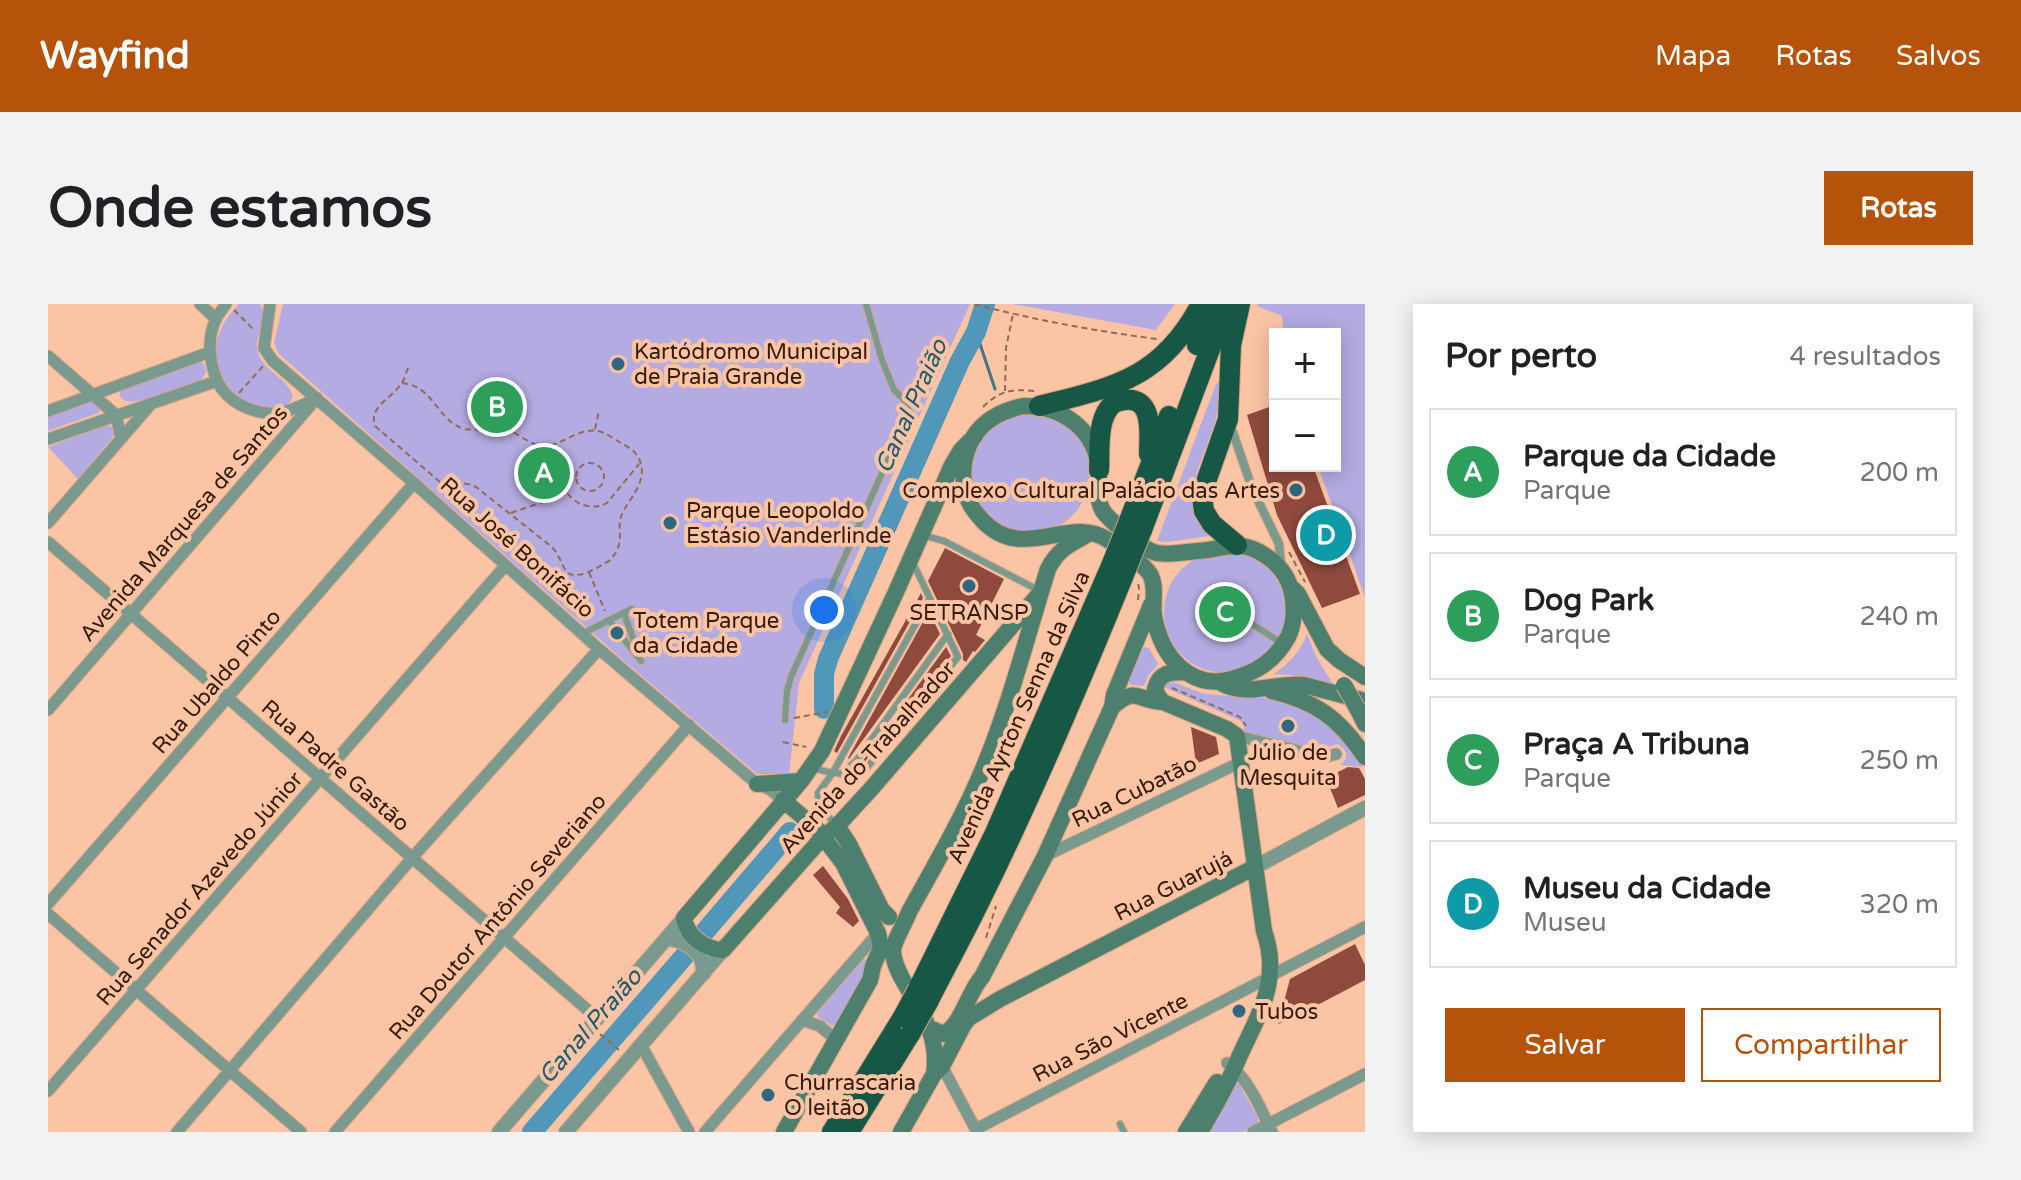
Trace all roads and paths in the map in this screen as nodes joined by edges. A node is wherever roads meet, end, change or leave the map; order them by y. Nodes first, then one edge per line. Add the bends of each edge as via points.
1 (200, 304) edge
2 (226, 304) edge
3 (270, 304) edge
4 (866, 304) edge
5 (974, 304) edge
6 (1201, 304) edge
7 (1212, 304) edge
8 (1227, 304) edge
9 (1240, 304) edge
10 (1013, 313) junction
11 (216, 319) junction
12 (264, 340) junction
13 (1168, 340) dead end
14 (210, 352) junction
15 (48, 356) edge
16 (270, 357) junction
17 (409, 366) dead end
18 (217, 381) junction
19 (402, 383) junction
20 (1004, 392) dead end
21 (93, 395) junction
22 (317, 398) junction
23 (233, 400) junction
24 (153, 402) junction
25 (1039, 406) junction
26 (48, 411) edge
27 (599, 411) dead end
28 (298, 412) junction
29 (116, 415) junction
30 (1228, 419) junction
31 (595, 430) junction
32 (975, 436) junction
33 (121, 438) junction
34 (48, 439) edge
35 (546, 446) junction
36 (640, 464) junction
37 (1149, 469) junction
38 (1098, 479) junction
39 (414, 483) junction
40 (594, 490) joint
41 (567, 494) junction
42 (509, 513) junction
43 (48, 523) edge
44 (1136, 525) junction
45 (1090, 534) junction
46 (921, 535) junction
47 (48, 542) edge
48 (1237, 545) junction
49 (911, 559) junction
50 (505, 566) junction
51 (1281, 570) junction
52 (588, 571) junction
53 (1290, 586) junction
54 (1041, 592) junction
55 (930, 598) junction
56 (1153, 601) junction
57 (631, 609) dead end
58 (624, 614) junction
59 (131, 615) junction
60 (609, 620) junction
61 (1249, 622) dead end
62 (582, 634) junction
63 (948, 634) junction
64 (1283, 644) junction
65 (599, 649) junction
66 (1327, 649) junction
67 (1184, 672) junction
68 (1365, 677) edge
69 (1219, 683) junction
70 (1267, 690) junction
71 (228, 698) junction
72 (1163, 702) junction
73 (1361, 705) edge
74 (1112, 707) junction
75 (48, 710) edge
76 (785, 720) dead end
77 (1365, 724) edge
78 (689, 725) junction
79 (1237, 736) junction
80 (783, 742) dead end
81 (822, 751) junction
82 (1336, 754) dead end
83 (1365, 757) edge
84 (1241, 762) junction
85 (806, 774) junction
86 (832, 774) junction
87 (840, 774) junction
88 (321, 778) junction
89 (757, 784) junction
90 (783, 800) junction
91 (1365, 808) edge
92 (770, 816) junction
93 (830, 832) junction
94 (1045, 856) junction
95 (412, 858) junction
96 (1255, 867) junction
97 (48, 904) edge
98 (909, 912) junction
99 (48, 914) edge
100 (889, 917) junction
101 (874, 926) junction
102 (1365, 927) edge
103 (681, 933) junction
104 (505, 938) junction
105 (709, 951) junction
106 (704, 973) junction
107 (899, 974) junction
108 (982, 977) junction
109 (1266, 978) junction
110 (870, 980) junction
111 (136, 990) junction
112 (1000, 999) junction
113 (598, 1019) junction
114 (802, 1020) junction
115 (914, 1026) junction
116 (602, 1035) dead end
117 (836, 1040) junction
118 (641, 1045) junction
119 (617, 1049) dead end
120 (1231, 1066) junction
121 (231, 1070) junction
122 (938, 1070) junction
123 (1365, 1074) edge
124 (867, 1076) junction
125 (48, 1091) edge
126 (1120, 1124) dead end
127 (1270, 1128) edge
128 (977, 1131) edge
129 (177, 1132) edge
130 (301, 1132) edge
131 (335, 1132) edge
132 (499, 1132) edge
133 (566, 1132) edge
134 (689, 1132) edge
135 (705, 1132) edge
136 (784, 1132) edge
137 (816, 1132) edge
138 (832, 1132) edge
139 (849, 1132) edge
140 (901, 1132) edge
141 (1124, 1132) edge
142 (1186, 1132) edge
143 (1200, 1132) edge
144 (1253, 1132) edge

1 - 11 street
2 - 11 street
2 - 12 path
3 - 12 street, Rua José Bonifácio
4 - 76 lane via 894,390 909,404 791,677
5 - 10 path
6 - 25 highway via 1170,349 1134,376
7 - 37 highway, Avenida Ayrton Senna da Silva
8 - 44 highway, Avenida Ayrton Senna da Silva
9 - 30 highway via 1231,345
10 - 13 path
10 - 20 path
11 - 14 street
12 - 16 street, Rua José Bonifácio
14 - 18 street
14 - 21 street
15 - 21 street
16 - 22 street, Rua José Bonifácio
16 - 23 path
17 - 19 path
18 - 23 street
18 - 24 street
19 - 35 path via 423,390 462,428 502,428
19 - 42 path via 374,412 375,426 437,480 472,485
21 - 26 street
21 - 29 street
22 - 28 street, Avenida Marquesa de Santos
22 - 39 street, Rua José Bonifácio
23 - 28 street via 268,414
24 - 29 street
24 - 33 street
25 - 32 main road, Avenida do Trabalhador via 996,415
25 - 38 main road via 1058,411 1087,435
27 - 31 path
28 - 59 street, Avenida Marquesa de Santos
29 - 33 street
29 - 34 street
30 - 48 highway via 1202,504 1212,524
30 - 51 street via 1279,544
31 - 35 path
31 - 36 path via 636,453
32 - 45 main road via 963,472 974,511 988,526 1006,536 1038,539
32 - 46 main road, Avenida do Trabalhador via 952,465
33 - 43 street
35 - 41 path
36 - 41 path via 601,506 586,506
36 - 52 path via 641,484 621,517 619,549
37 - 38 highway via 1150,425 1144,407 1120,400 1109,406 1104,418
37 - 44 highway, Avenida Ayrton Senna da Silva
38 - 48 main road via 1107,517 1150,552
39 - 50 street, Rua José Bonifácio
39 - 71 street, Rua Ubaldo Pinto
40 - 40 path via 603,481 603,471 586,464 578,470 577,480 585,490
41 - 42 path
42 - 52 path via 552,547 570,574
44 - 115 highway, Avenida Ayrton Senna da Silva, bridge via 995,833
45 - 54 main road via 1060,551
45 - 56 main road via 1103,537 1144,567 1154,583
46 - 49 main road, Avenida do Trabalhador
46 - 54 lane via 944,541
47 - 59 street, Rua Padre Gastão
48 - 51 main road via 1270,558
49 - 55 lane
49 - 81 main road, Avenida do Trabalhador
50 - 62 street, Rua José Bonifácio
50 - 88 street, Rua Senador Azevedo Júnior
51 - 53 main road
52 - 60 path
53 - 64 main road via 1293,618
53 - 66 main road
54 - 93 main road, Avenida do Trabalhador
54 - 98 main road via 984,766
55 - 63 lane
55 - 86 lane
56 - 67 main road via 1162,640
56 - 74 main road
57 - 58 lane
58 - 60 lane
58 - 60 lane via 641,661
59 - 71 street, Rua Padre Gastão
59 - 75 street, Avenida Marquesa de Santos
60 - 62 lane
61 - 64 lane
62 - 65 street, Rua José Bonifácio
63 - 87 lane via 856,761
63 - 87 lane via 958,657 865,770
64 - 69 main road via 1268,663
65 - 78 street, Rua José Bonifácio
65 - 95 street
66 - 68 main road
66 - 73 main road, bridge via 1344,685
67 - 69 main road
67 - 72 main road via 1164,674 1157,682
69 - 70 main road
70 - 73 main road via 1304,685
70 - 83 main road via 1323,711
71 - 88 street, Rua Padre Gastão
71 - 97 street, Rua Ubaldo Pinto
72 - 74 main road via 1133,694
72 - 79 main road
73 - 77 main road
74 - 94 main road
78 - 89 street, Rua José Bonifácio
78 - 104 street, Rua Doutor Antônio Severiano
79 - 82 street via 1319,756
79 - 84 main road
80 - 81 path
81 - 85 main road, Avenida do Trabalhador
84 - 94 street, Rua Cubatão
84 - 96 main road
85 - 86 lane
85 - 89 main road
85 - 90 main road, Avenida do Trabalhador
86 - 87 lane
86 - 93 lane via 817,797
88 - 95 street, Rua Padre Gastão
88 - 111 street, Rua Senador Azevedo Júnior
89 - 90 street, Rua José Bonifácio
89 - 92 main road via 769,802
90 - 92 main road, Avenida do Trabalhador
90 - 93 main road
91 - 96 street, Rua Guarujá
92 - 103 main road, Avenida do Trabalhador
93 - 100 main road via 849,844
93 - 101 main road
93 - 105 main road, Avenida do Trabalhador
94 - 108 main road
95 - 104 street, Rua Padre Gastão
95 - 121 street
96 - 109 main road
96 - 112 main road, Rua Guarujá
98 - 100 main road
98 - 107 main road via 894,947
99 - 111 street
100 - 101 main road
101 - 110 main road via 881,948
101 - 114 street
102 - 109 street, Rua São Vicente
103 - 105 main road
103 - 113 street, Avenida do Trabalhador
104 - 113 street, Rua Padre Gastão
104 - 131 street, Rua Doutor Antônio Severiano
105 - 106 street
105 - 106 street via 702,961
106 - 118 street
107 - 110 main road via 882,971
107 - 115 main road
108 - 112 main road via 986,991
108 - 115 main road via 953,1028 943,1034
109 - 120 main road
109 - 128 street, Rua São Vicente
110 - 117 main road
111 - 121 street
111 - 125 street, Rua Senador Azevedo Júnior
112 - 122 main road, Rua Guarujá via 967,1021
113 - 132 street, Avenida do Trabalhador
114 - 117 street
114 - 135 street
115 - 122 main road via 936,1048
115 - 124 highway, Avenida Ayrton Senna da Silva
115 - 139 highway, Avenida Ayrton Senna da Silva
116 - 119 path
117 - 136 main road
118 - 133 street
118 - 134 street
120 - 127 street via 1247,1083
120 - 142 main road
120 - 143 main road
121 - 129 street
121 - 130 street
122 - 128 street
122 - 140 main road, Rua Guarujá
123 - 127 street
124 - 137 highway
124 - 138 highway, Avenida Ayrton Senna da Silva
126 - 141 lane
127 - 144 street

